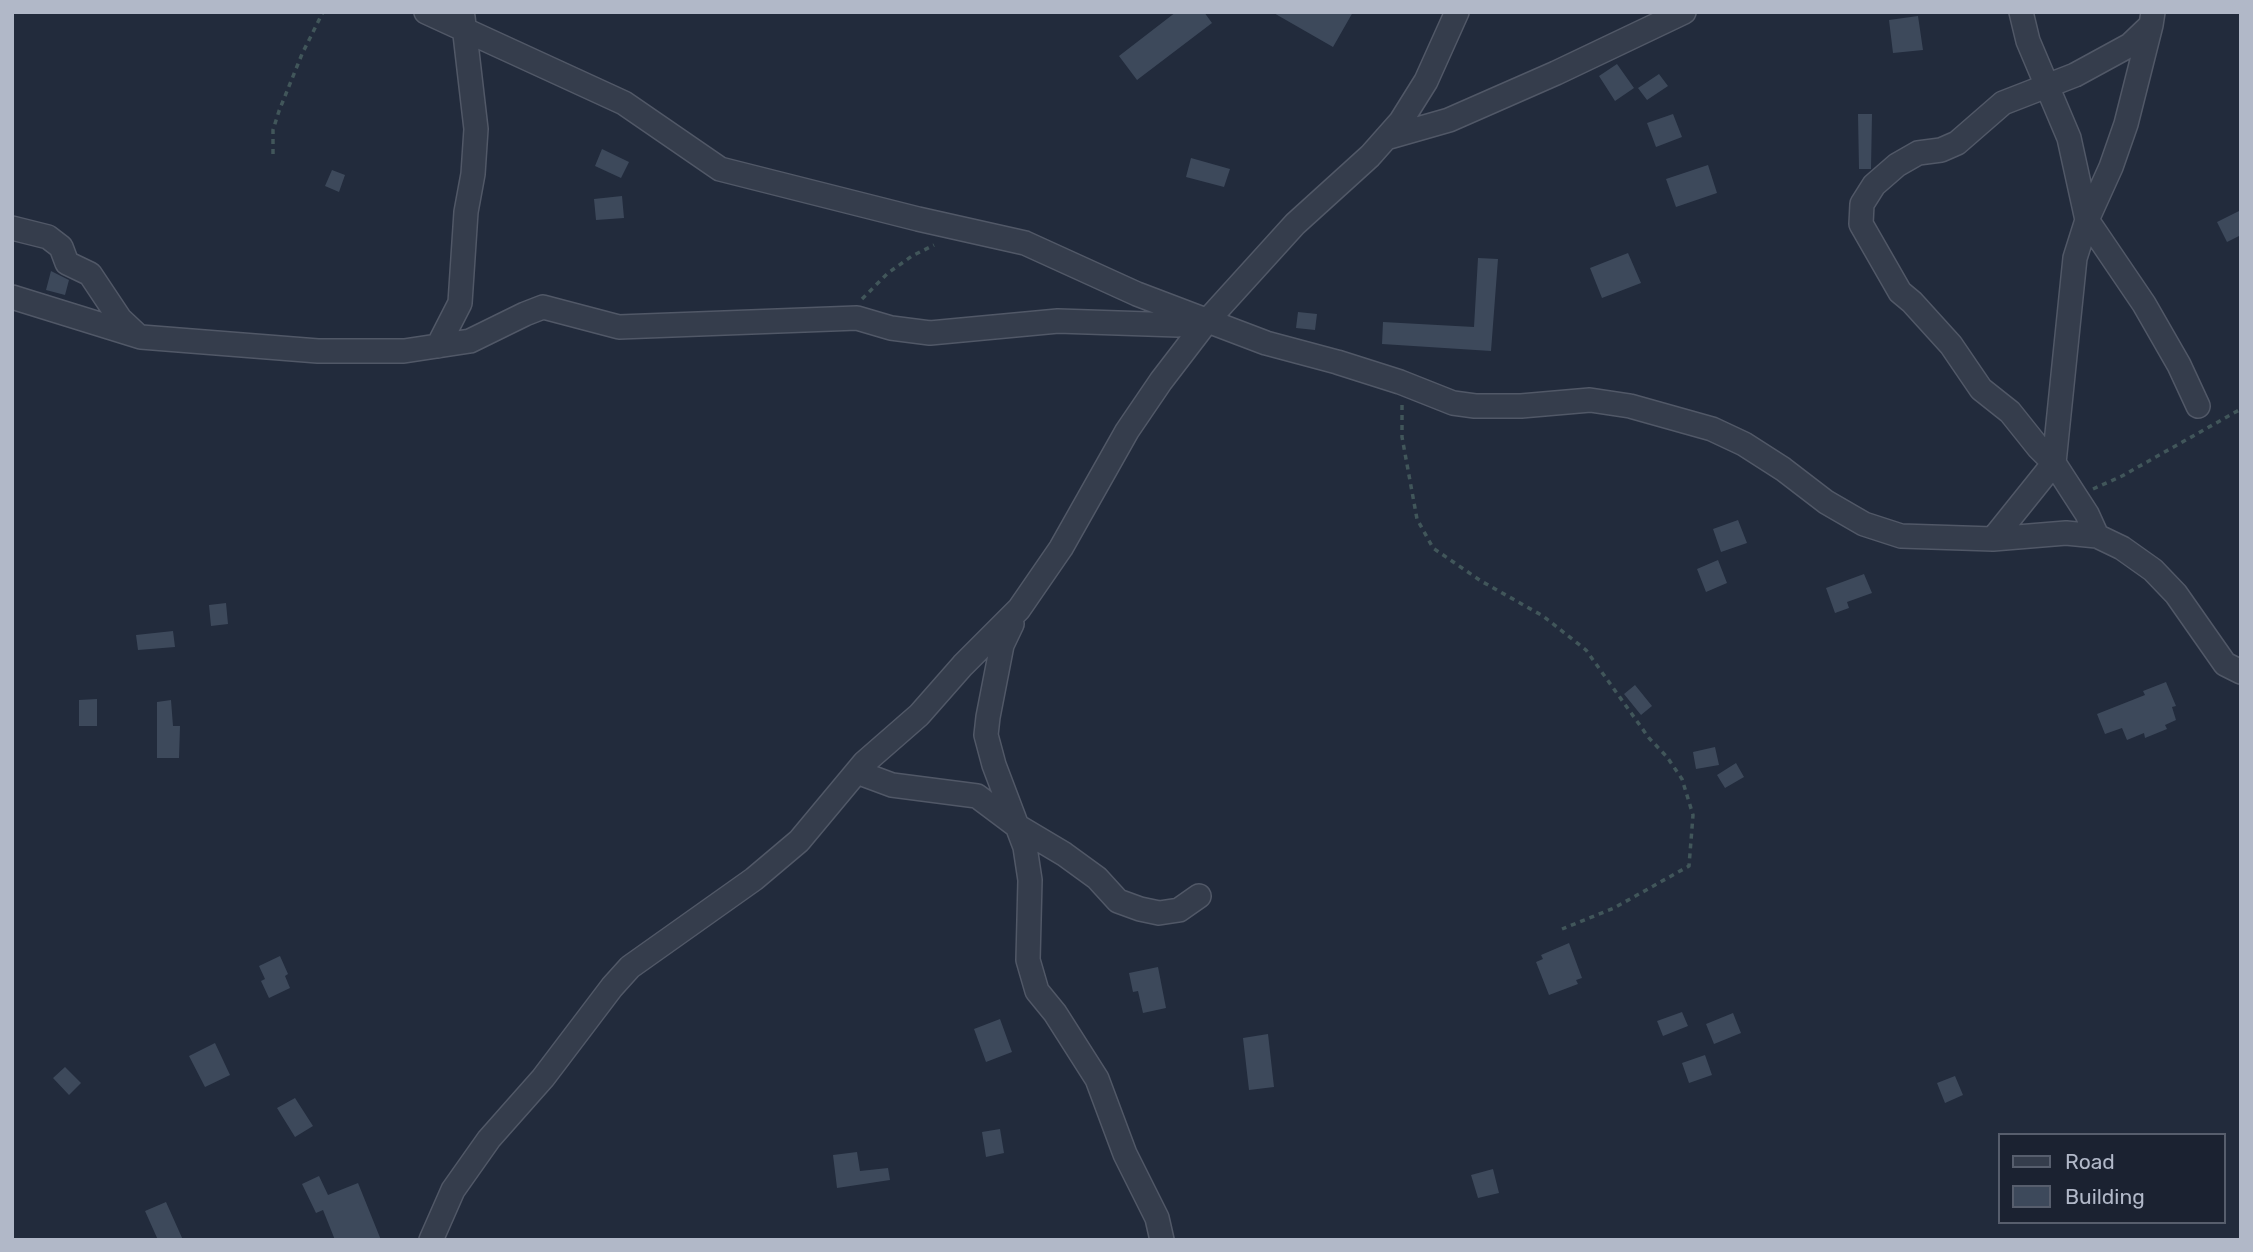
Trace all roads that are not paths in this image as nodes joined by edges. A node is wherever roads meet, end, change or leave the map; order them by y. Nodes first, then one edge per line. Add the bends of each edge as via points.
1 (426, 12) edge
2 (1457, 12) edge
3 (1684, 12) edge
4 (2021, 12) edge
5 (2152, 18) edge
6 (463, 20) edge
7 (2046, 85) junction
8 (1385, 138) junction
9 (2087, 220) junction
10 (12, 228) edge
11 (12, 297) edge
12 (1207, 321) junction
13 (138, 336) junction
14 (438, 346) junction
15 (2198, 405) dead end
16 (2054, 463) junction
17 (2097, 536) junction
18 (1993, 539) junction
19 (1019, 609) junction
20 (2241, 672) edge
21 (857, 772) junction
22 (1017, 826) junction
23 (1199, 896) dead end
24 (431, 1240) edge
25 (1162, 1240) edge

1 - 6 street
2 - 8 street via 1426,81
3 - 8 street via 1450,120
4 - 7 street
5 - 7 street via 2130,45
5 - 9 street via 2126,124
6 - 12 street via 624,103 720,169 1025,243
6 - 14 street via 476,130 474,174 466,212 460,303
7 - 9 street via 2069,138
7 - 16 street via 2003,103 1956,143 1918,153 1898,165 1874,185 1862,204 1861,224 1900,292 1951,345 1981,389 2010,412
8 - 12 street via 1295,224
9 - 15 street via 2144,304
9 - 16 street via 2075,258
10 - 13 street via 48,237 61,247 67,263 90,274 120,319
11 - 13 street
12 - 14 street via 1178,325 1058,321 930,333 850,318 618,327 543,307 470,341
12 - 18 street via 1453,403 1521,407 1590,400 1630,406 1712,429 1744,444 1864,524 1901,536
12 - 19 street via 1127,431 1061,548
13 - 14 street via 317,351 404,351
16 - 17 street
16 - 18 street
17 - 18 street via 2066,533
17 - 20 street via 2153,570 2176,594 2225,664
19 - 21 street via 919,715
19 - 22 street via 1002,645 986,735
21 - 22 street via 892,785 977,796
21 - 24 street via 790,848 754,879 630,967 489,1139 453,1190
22 - 23 street via 1097,878 1118,901 1159,913 1180,910
22 - 25 street via 1030,880 1028,960 1037,991 1097,1079 1125,1154 1157,1218

